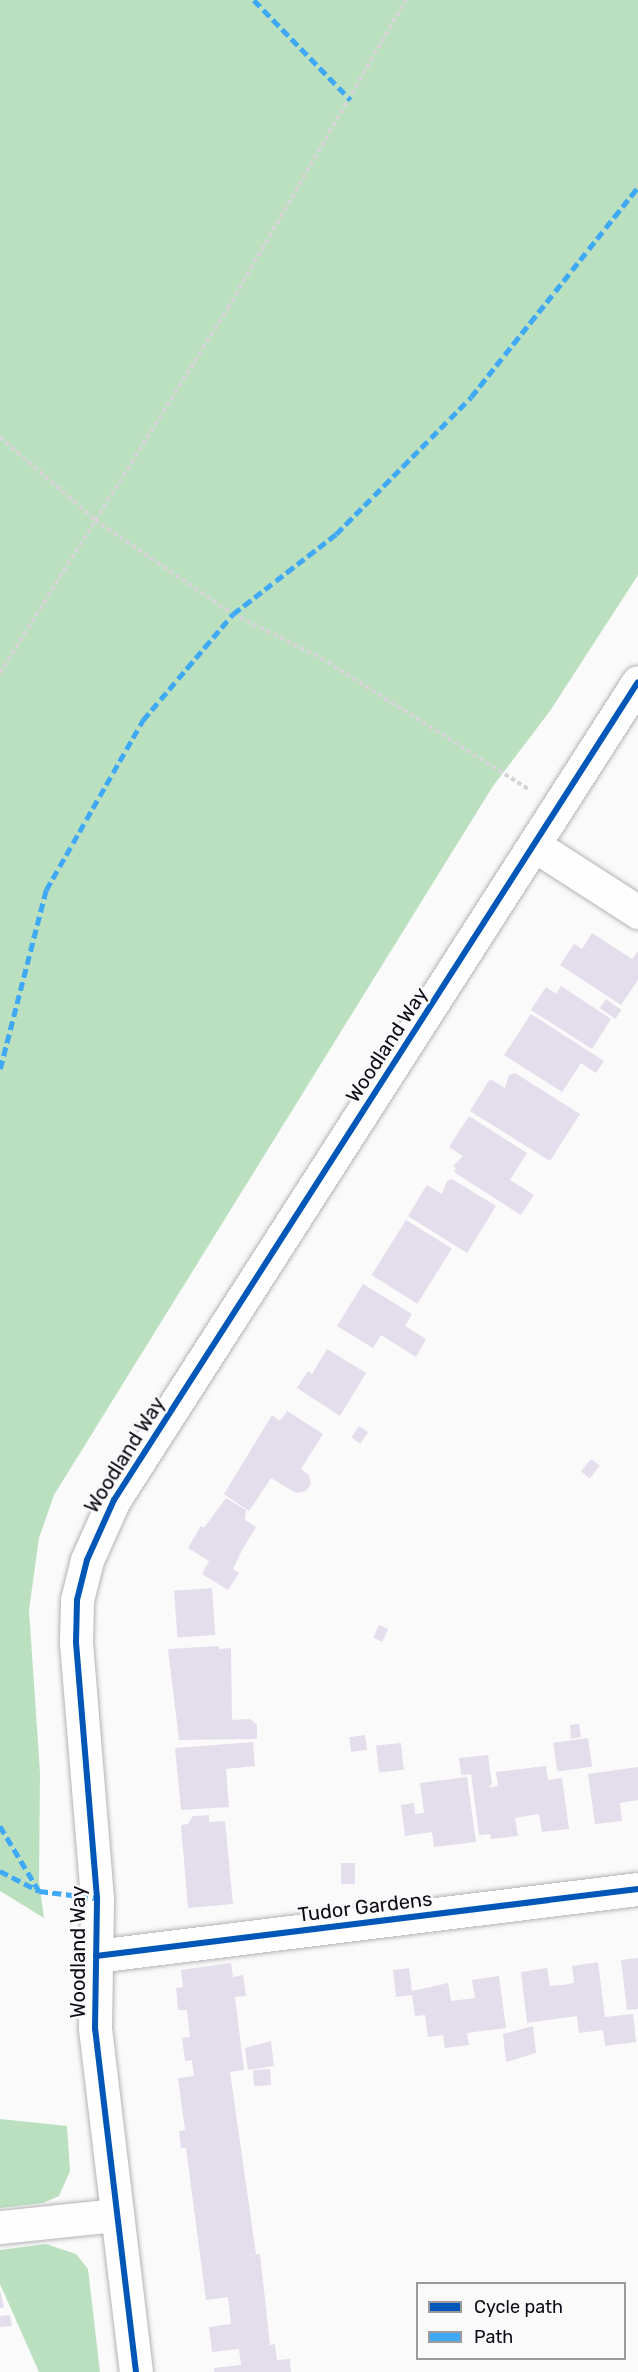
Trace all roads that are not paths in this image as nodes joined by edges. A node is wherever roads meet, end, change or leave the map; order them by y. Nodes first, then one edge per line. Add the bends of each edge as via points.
1 (638, 682) edge
2 (534, 845) junction
3 (638, 912) edge
4 (638, 1889) edge
5 (96, 1956) junction
6 (117, 2215) junction
7 (0, 2227) edge
8 (135, 2372) edge

1 - 2 street, Woodland Way
2 - 3 street
2 - 5 street, Woodland Way via 114,1500 93,1540 75,1618 97,1898
4 - 5 street, Tudor Gardens
5 - 6 street, Woodland Way via 95,2028
6 - 7 street
6 - 8 street, Woodland Way

